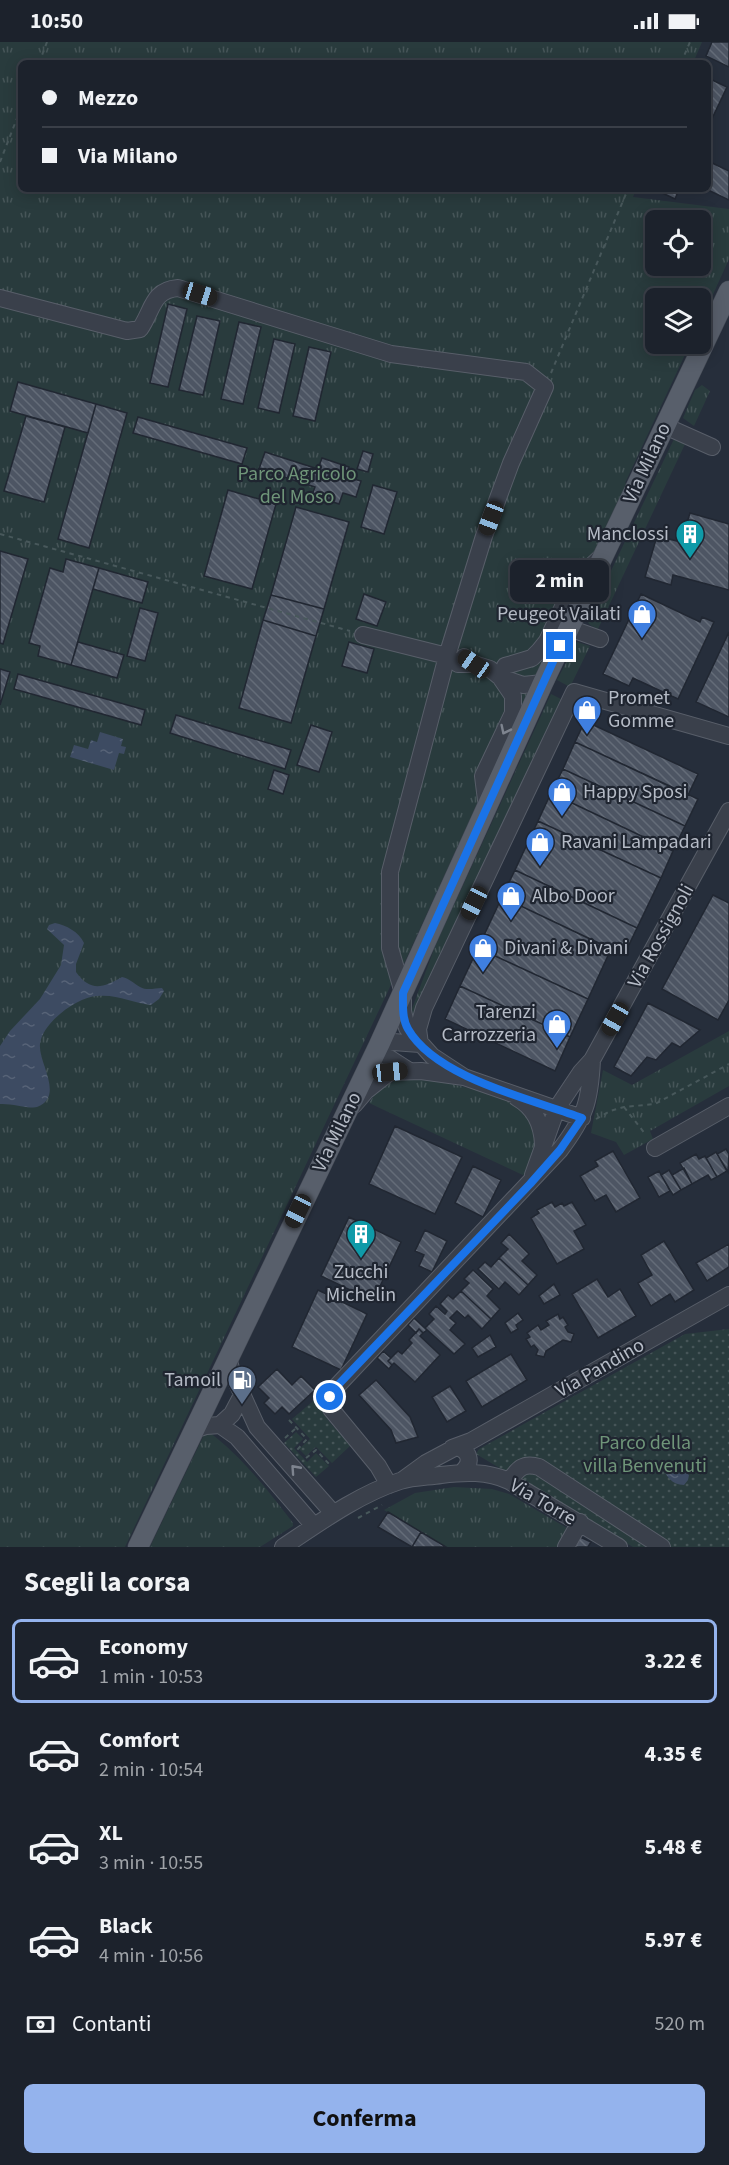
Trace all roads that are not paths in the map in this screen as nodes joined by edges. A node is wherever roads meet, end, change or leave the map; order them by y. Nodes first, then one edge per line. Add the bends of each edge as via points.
1 (729, 291) edge
2 (0, 298) edge
3 (665, 426) junction
4 (712, 447) dead end
5 (604, 555) junction
6 (569, 628) junction
7 (363, 635) road end
8 (600, 639) dead end
9 (447, 656) junction
10 (492, 669) junction
11 (543, 683) junction
12 (729, 735) edge
13 (487, 808) junction
14 (729, 811) edge
15 (403, 993) junction
16 (420, 1044) junction
17 (379, 1045) junction
18 (592, 1060) junction
19 (408, 1070) junction
20 (464, 1077) junction
21 (504, 1090) junction
22 (729, 1106) edge
23 (557, 1108) junction
24 (582, 1118) junction
25 (342, 1120) junction
26 (543, 1148) junction
27 (655, 1148) road end
28 (530, 1184) junction
29 (729, 1295) edge
30 (228, 1358) junction
31 (242, 1395) junction
32 (220, 1425) junction
33 (194, 1430) junction
34 (461, 1456) junction
35 (504, 1478) junction
36 (394, 1489) junction
37 (333, 1513) junction
38 (580, 1522) junction
39 (314, 1526) junction
40 (138, 1547) edge
41 (283, 1547) edge
42 (566, 1547) edge
43 (619, 1547) edge
44 (662, 1547) edge

1 - 3 main road, Via Milano
2 - 9 street, Via Rossignoli via 127,332 140,329 156,297 165,289 178,288 391,354 525,372 545,387 484,536
3 - 4 street
3 - 5 main road, Via Milano
5 - 6 main road, Via Milano
5 - 10 street via 575,581 539,651 532,658
6 - 8 street
6 - 11 main road, Via Milano
7 - 9 street
9 - 10 street via 460,654
9 - 15 street, Via Rossignoli via 390,872 390,948
10 - 11 street via 523,685
10 -> 13 street via 513,696 513,713 483,776
11 - 13 main road, Via Milano
12 - 16 street via 574,692 424,1008 418,1029
13 - 15 main road, Via Milano
14 - 18 street, Via Rossignoli
15 - 16 street, Via Rossignoli via 407,1028
15 - 17 main road, Via Milano
16 - 17 street
16 - 20 street, Via Rossignoli
17 - 19 street, Via Rossignoli via 386,1056
17 - 25 main road, Via Milano
18 - 23 street, Via Rossignoli
18 - 24 street, Via Rossignoli via 591,1090
19 - 20 street, Via Rossignoli
19 - 25 street, Via Rossignoli via 390,1072 374,1084
20 - 21 street, Via Rossignoli
21 - 23 street, Via Rossignoli
21 - 26 street, Via Rossignoli via 537,1116
22 - 27 street
23 - 24 street
23 - 26 street, Via Rossignoli
24 - 28 street, Via Rossignoli
25 - 30 main road, Via Milano
26 - 28 street, Via Rossignoli
28 - 36 street, Via Rossignoli via 330,1397 331,1409
29 - 34 street, Via Pandino
30 - 31 street
30 - 33 main road, Via Milano
31 - 32 street via 232,1414
37 -> 31 street via 257,1427
32 - 33 street
32 - 39 street via 237,1437
33 - 40 main road, Via Milano
34 - 35 street, Via Torre
34 - 36 street, Via Pandino
34 - 36 street, Via Pandino
35 - 38 street, Via Torre
35 - 44 street via 519,1467 539,1467
36 - 37 street, Via Pandino
37 - 39 street, Via Pandino
38 - 42 street
38 - 43 street, Via Torre
39 - 41 street, Via Pandino

